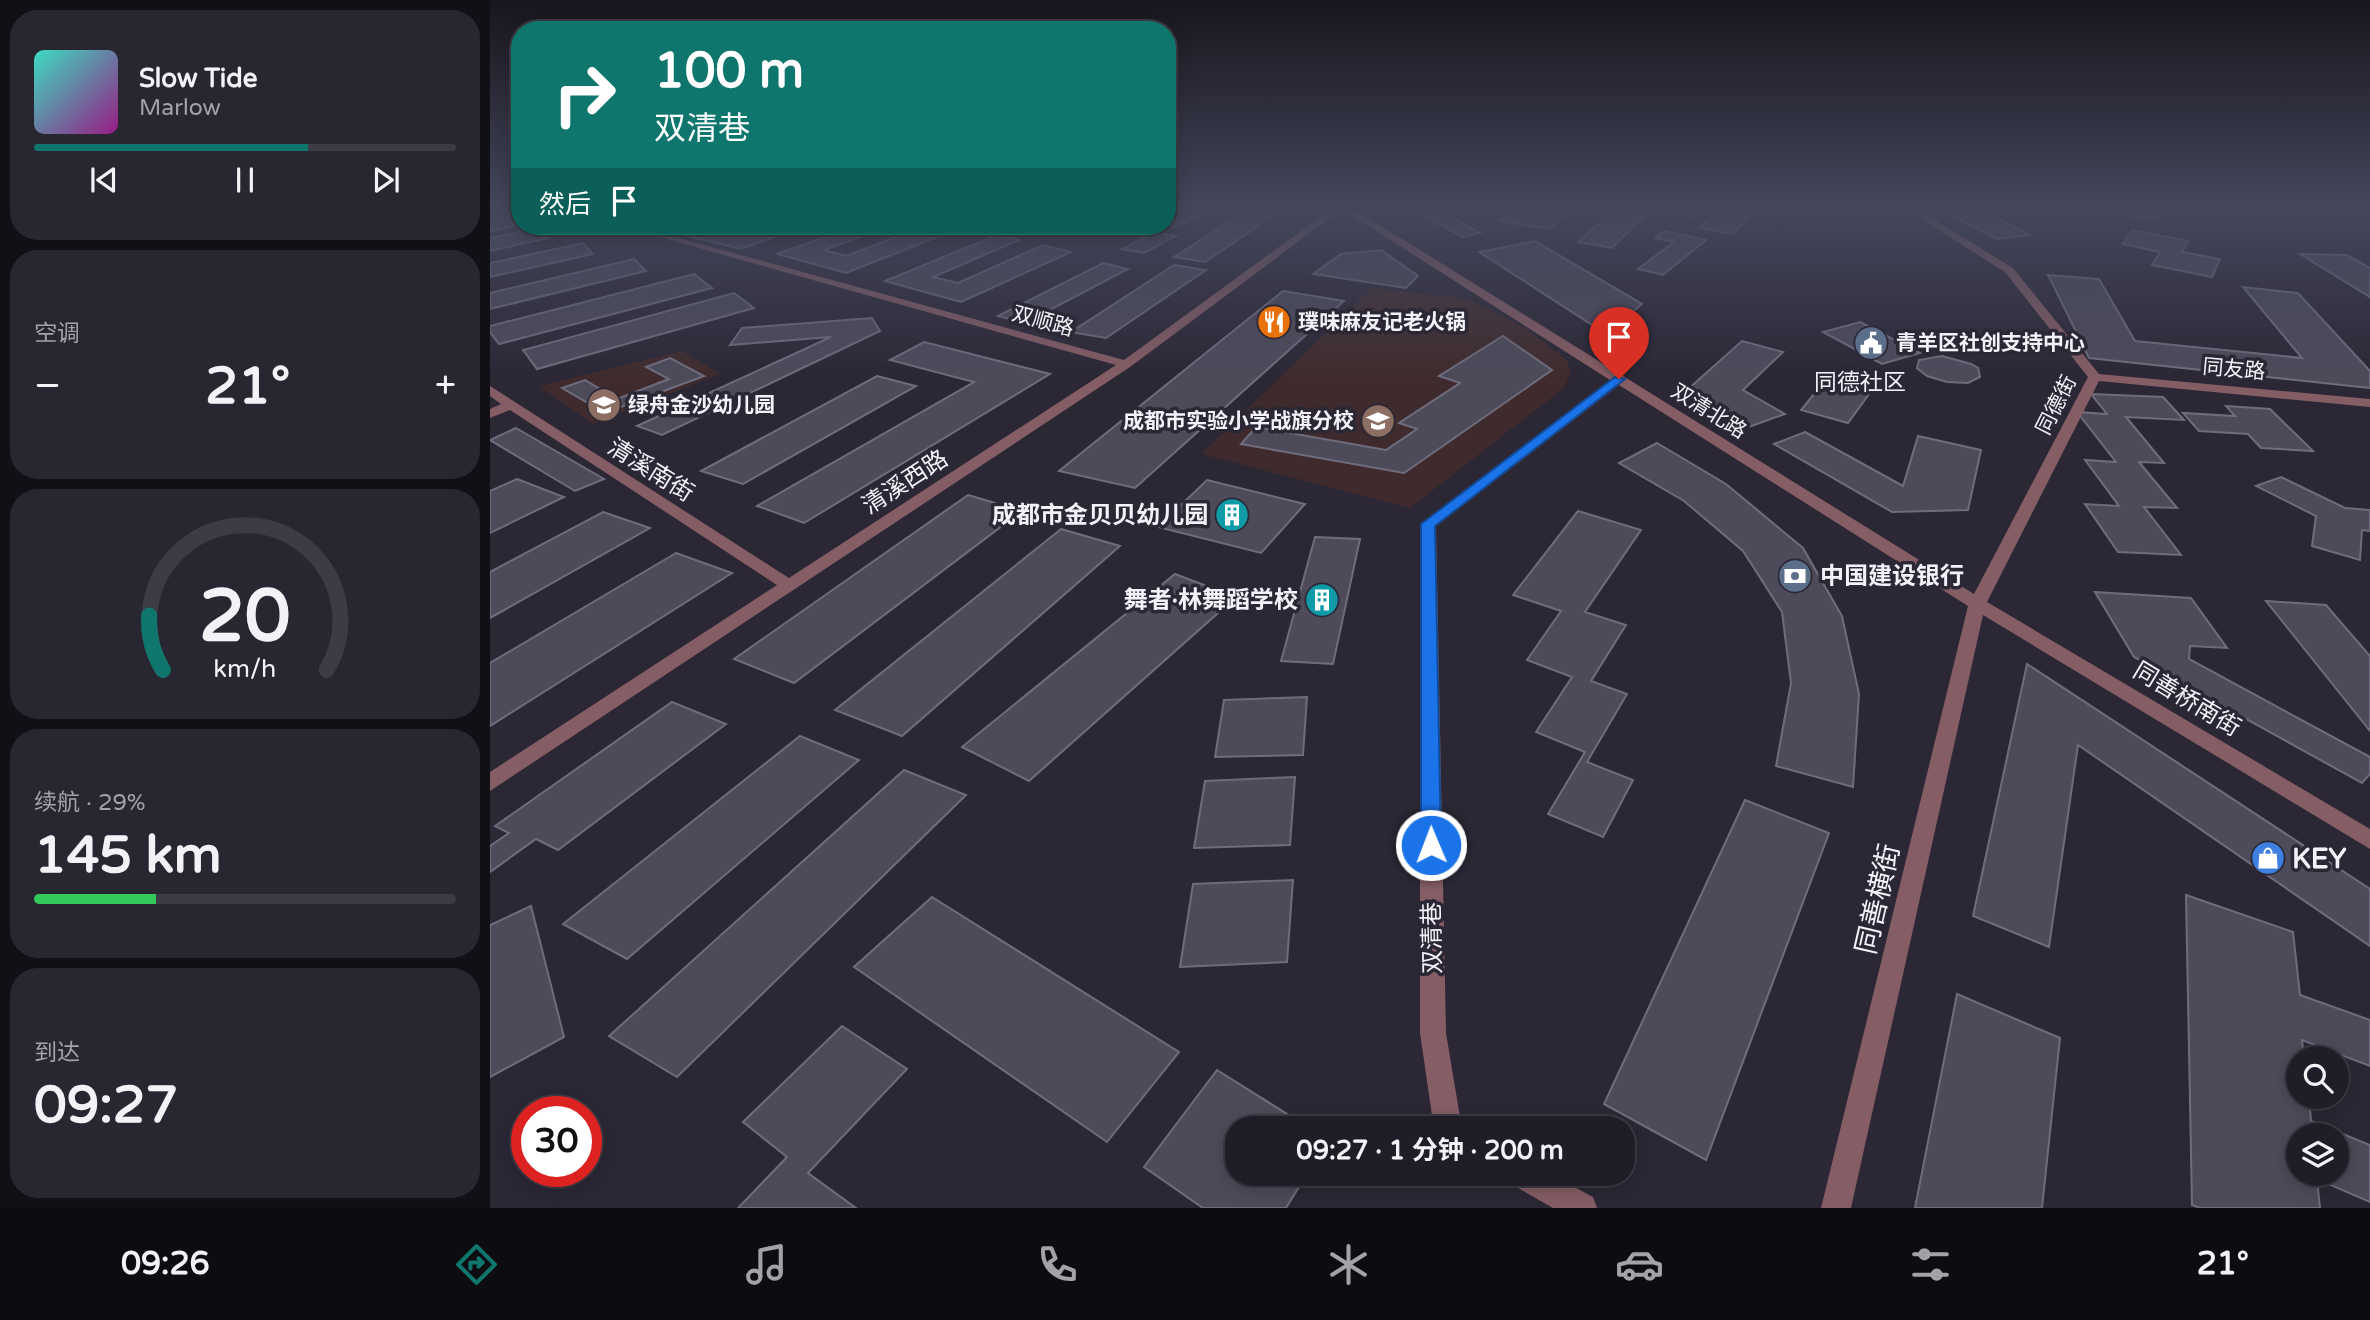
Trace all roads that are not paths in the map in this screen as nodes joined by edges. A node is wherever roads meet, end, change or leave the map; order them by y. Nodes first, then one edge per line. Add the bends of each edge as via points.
1 (768, 265) edge
2 (1260, 265) edge
3 (1437, 265) edge
4 (2002, 265) edge
5 (1126, 364) junction
6 (2095, 377) junction
7 (1619, 379) junction
8 (490, 390) edge
9 (2370, 403) edge
10 (511, 405) junction
11 (490, 414) edge
12 (790, 586) junction
13 (1977, 604) junction
14 (490, 783) edge
15 (2370, 840) edge
16 (1446, 1116) edge
17 (1543, 1186) edge
18 (1582, 1208) edge
19 (1836, 1208) edge

1 - 5 street, 双顺路
2 - 5 street, 清溪西路
3 - 7 street, 双清北路
4 - 6 street, 同德街
5 - 12 street, 清溪西路
6 - 9 street, 同友路
6 - 13 street, 同德街
7 - 13 street, 双清北路
7 - 16 street, 双清巷 via 1428,524 1433,1032
8 - 10 street, 清溪南街
10 - 11 street
10 - 12 street, 清溪南街
12 - 14 street, 清溪西路
13 - 15 street, 同善桥南街
13 - 19 street, 同善横街
17 - 18 street

